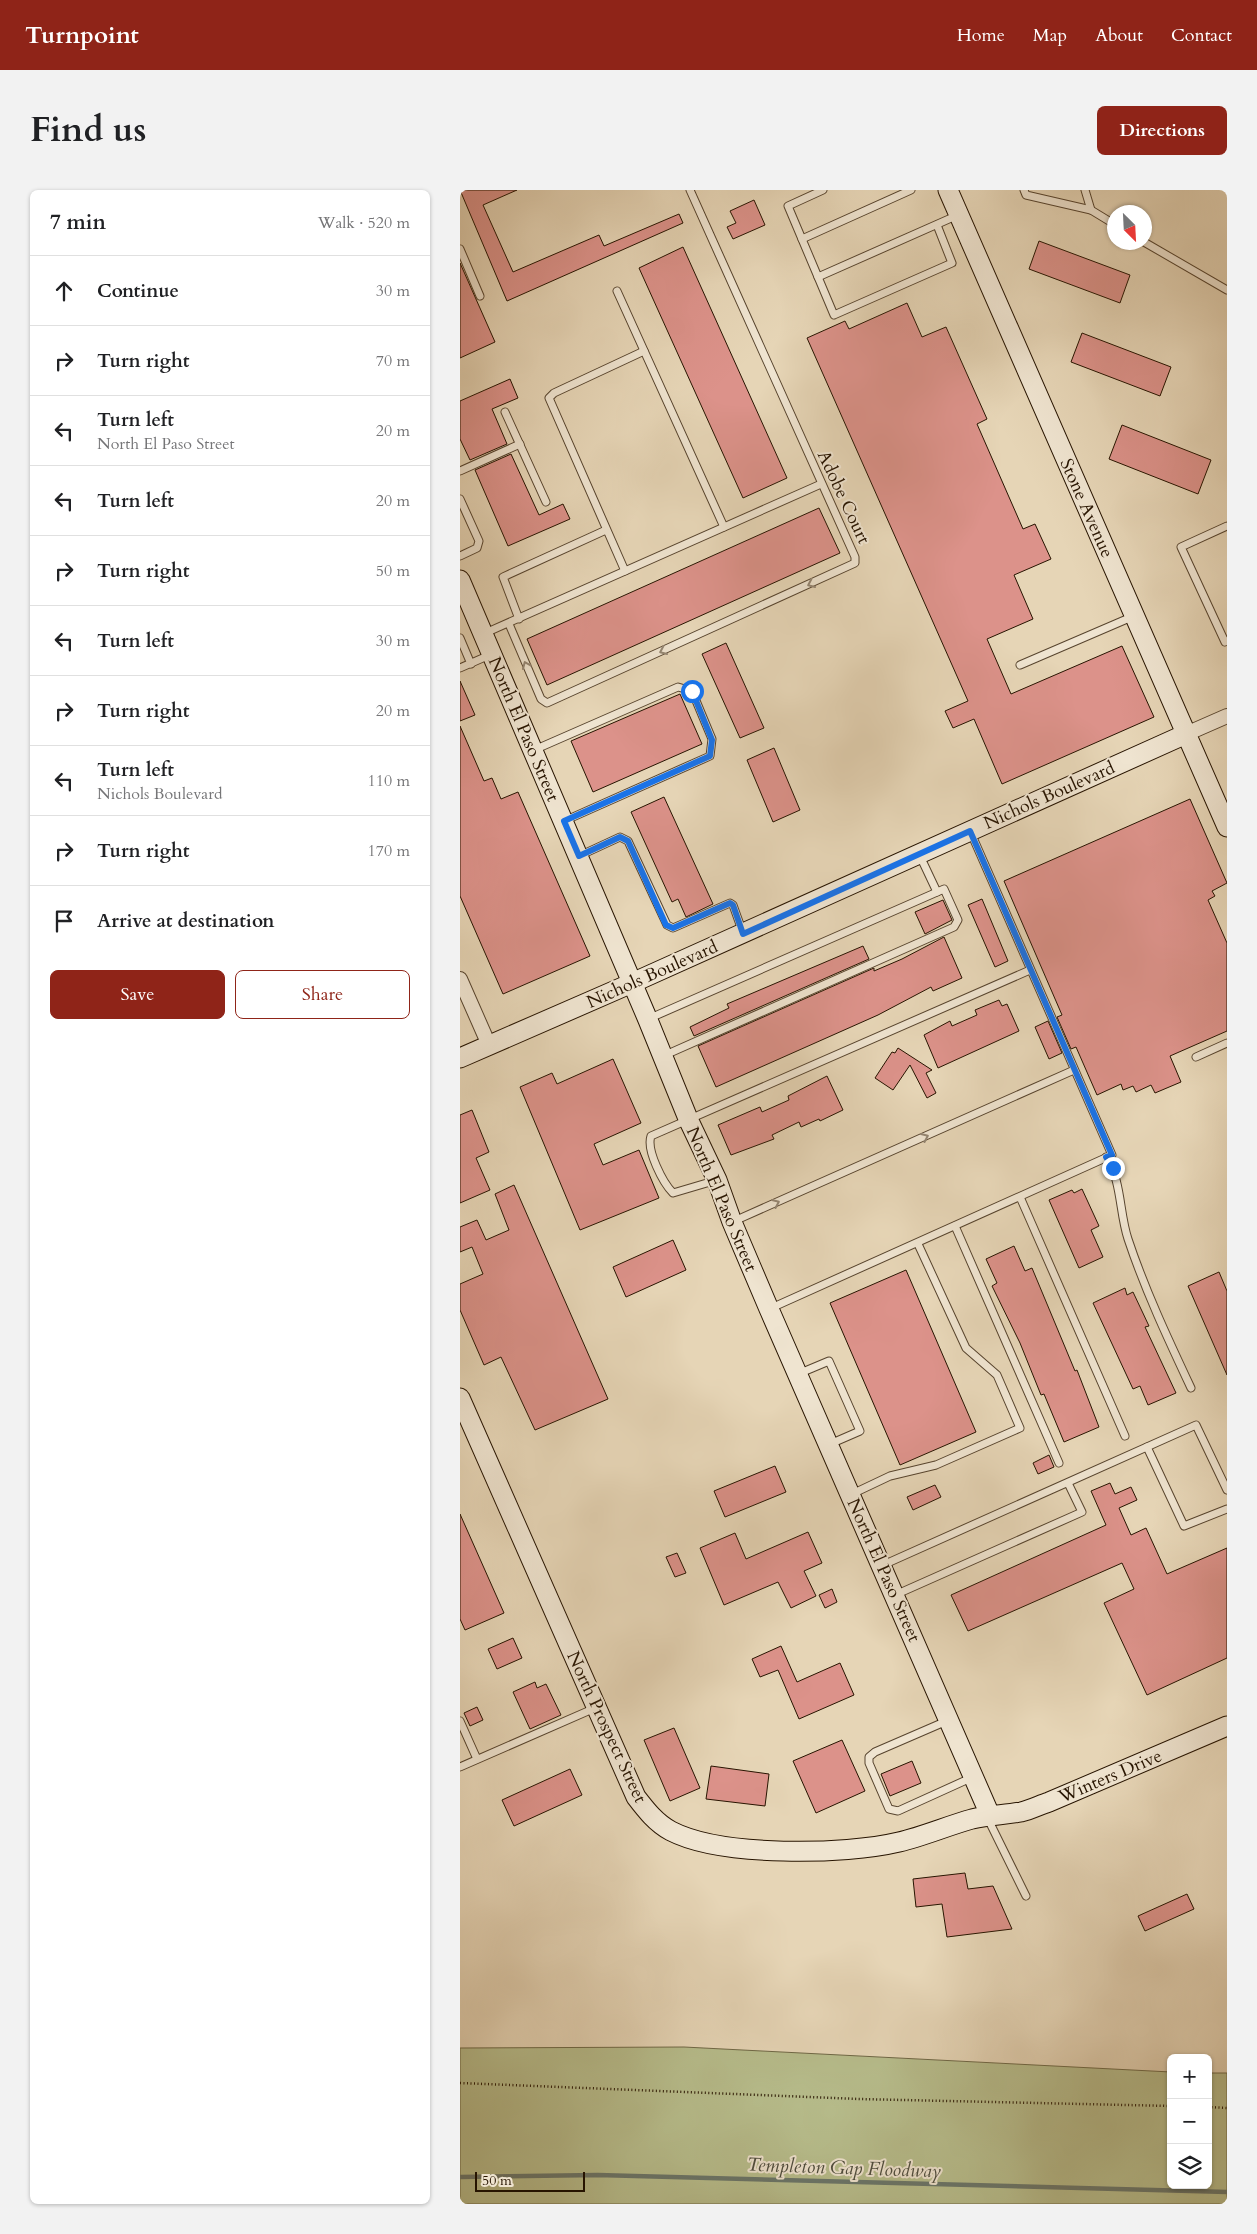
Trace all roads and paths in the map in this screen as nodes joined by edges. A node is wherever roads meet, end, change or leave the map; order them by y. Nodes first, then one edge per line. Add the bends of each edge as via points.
1 (690, 190) edge
2 (823, 190) edge
3 (910, 190) edge
4 (948, 190) edge
5 (1024, 190) edge
6 (1085, 190) edge
7 (1091, 210) junction
8 (959, 214) junction
9 (1107, 220) edge
10 (937, 225) junction
11 (802, 239) junction
12 (1152, 247) edge
13 (460, 249) edge
14 (818, 278) junction
15 (1227, 290) edge
16 (617, 291) dead end
17 (480, 296) dead end
18 (644, 351) junction
19 (505, 412) dead end
20 (520, 444) junction
21 (460, 471) edge
22 (821, 484) junction
23 (460, 499) edge
24 (546, 502) dead end
25 (1227, 526) edge
26 (724, 527) junction
27 (606, 530) junction
28 (460, 556) edge
29 (625, 571) junction
30 (460, 580) edge
31 (1135, 616) junction
32 (519, 619) junction
33 (509, 624) junction
34 (483, 634) junction
35 (460, 638) edge
36 (1227, 641) edge
37 (492, 654) junction
38 (471, 664) junction
39 (1020, 665) dead end
40 (460, 668) edge
41 (1227, 716) edge
42 (1186, 734) junction
43 (534, 750) junction
44 (564, 821) junction
45 (1227, 826) edge
46 (970, 831) junction
47 (919, 854) junction
48 (579, 856) junction
49 (937, 892) junction
50 (743, 934) junction
51 (1030, 970) junction
52 (460, 979) edge
53 (632, 983) junction
54 (648, 1020) junction
55 (1227, 1043) edge
56 (489, 1045) junction
57 (662, 1056) junction
58 (1196, 1057) dead end
59 (460, 1058) edge
60 (1074, 1070) junction
61 (688, 1121) junction
62 (1106, 1157) junction
63 (717, 1180) junction
64 (1020, 1196) junction
65 (732, 1222) junction
66 (956, 1226) junction
67 (918, 1244) junction
68 (769, 1310) junction
69 (798, 1375) junction
70 (1191, 1388) dead end
71 (460, 1398) edge
72 (1125, 1436) dead end
73 (830, 1444) junction
74 (1147, 1447) junction
75 (1059, 1464) dead end
76 (1068, 1483) junction
77 (1227, 1490) edge
78 (851, 1494) junction
79 (1227, 1509) edge
80 (883, 1565) junction
81 (895, 1595) junction
82 (596, 1707) junction
83 (949, 1720) junction
84 (460, 1721) edge
85 (1226, 1730) edge
86 (477, 1759) junction
87 (460, 1767) edge
88 (973, 1776) junction
89 (988, 1816) junction
90 (1026, 1896) dead end
91 (460, 2083) edge
92 (1167, 2106) edge
93 (1212, 2107) edge
94 (1227, 2108) edge

1 - 22 lane, Adobe Court
2 - 11 lane via 788,206
3 - 11 lane
4 - 8 street, Stone Avenue
5 - 7 lane via 1026,195
6 - 7 lane
7 - 9 lane
8 - 10 lane
8 - 31 street, Stone Avenue
10 - 14 lane
10 - 14 lane via 952,263 834,316
11 - 14 lane
12 - 15 lane
13 - 17 lane
16 - 18 lane
18 - 26 lane
18 - 27 lane via 549,398
19 - 20 lane
20 - 21 lane
20 - 24 lane
22 - 26 lane
22 -> 33 lane, Adobe Court via 855,556 855,563 547,703 541,699
23 - 28 lane via 479,541 477,548
25 - 36 lane via 1181,547
26 - 29 lane
27 - 29 lane
27 - 32 lane via 503,577
29 - 32 lane
30 - 34 street, North El Paso Street
31 - 39 lane
31 - 42 street, Stone Avenue
32 - 33 lane
33 - 34 lane
34 - 37 street, North El Paso Street
35 - 38 lane
37 - 38 lane
37 - 43 street, North El Paso Street
38 - 40 lane
41 - 42 street, Nichols Boulevard
42 - 45 street, Stone Avenue
42 - 46 street, Nichols Boulevard
43 - 44 street, North El Paso Street
43 - 44 lane via 678,687 692,691 712,740 710,756
44 - 48 street, North El Paso Street
46 - 47 street, Nichols Boulevard
46 - 51 lane
47 - 49 lane
47 - 50 street, Nichols Boulevard
48 - 50 lane via 620,837 628,841 666,925 673,928 730,903
48 - 53 street, North El Paso Street
49 - 54 lane
49 - 57 lane via 944,889 958,920 954,927
50 - 53 street, Nichols Boulevard
51 - 60 lane
51 - 61 lane
52 - 56 street
53 - 54 street, North El Paso Street
53 - 56 street, Nichols Boulevard
54 - 57 street, North El Paso Street
55 - 58 lane
56 - 59 street, Nichols Boulevard
57 - 61 street, North El Paso Street
60 - 62 lane via 1112,1155
65 -> 60 lane
61 - 63 street, North El Paso Street
61 - 63 lane via 650,1136 648,1144 666,1185 674,1193
62 - 64 lane
62 - 70 lane via 1113,1168 1127,1236 1147,1291
63 - 65 street, North El Paso Street
64 - 66 lane
64 - 72 lane
65 - 68 street, North El Paso Street
66 - 67 lane
66 - 75 lane
67 - 68 lane
67 - 78 lane via 966,1348 997,1375 1020,1428 936,1465 890,1476
68 - 69 street, North El Paso Street
69 - 73 street, North El Paso Street
69 - 73 lane via 829,1361 860,1431
71 - 82 street, North Prospect Street
73 - 78 street, North El Paso Street
74 - 76 lane
74 - 77 lane via 1196,1425
74 - 79 lane via 1184,1526
76 - 80 lane
76 - 81 lane via 1082,1512
78 - 80 street, North El Paso Street
80 - 81 street, North El Paso Street
81 - 83 street, North El Paso Street
82 - 86 lane
82 - 89 street, North Prospect Street via 636,1797 659,1824 690,1838 751,1848 820,1852 854,1850 899,1842
83 - 88 street, North El Paso Street
83 - 88 lane via 875,1752 868,1763 893,1811
84 - 86 lane
85 - 89 street, Winters Drive via 1049,1802 1021,1812
86 - 87 lane
88 - 89 street, North El Paso Street
89 - 90 lane
91 - 92 path via 859,2099
93 - 94 path

